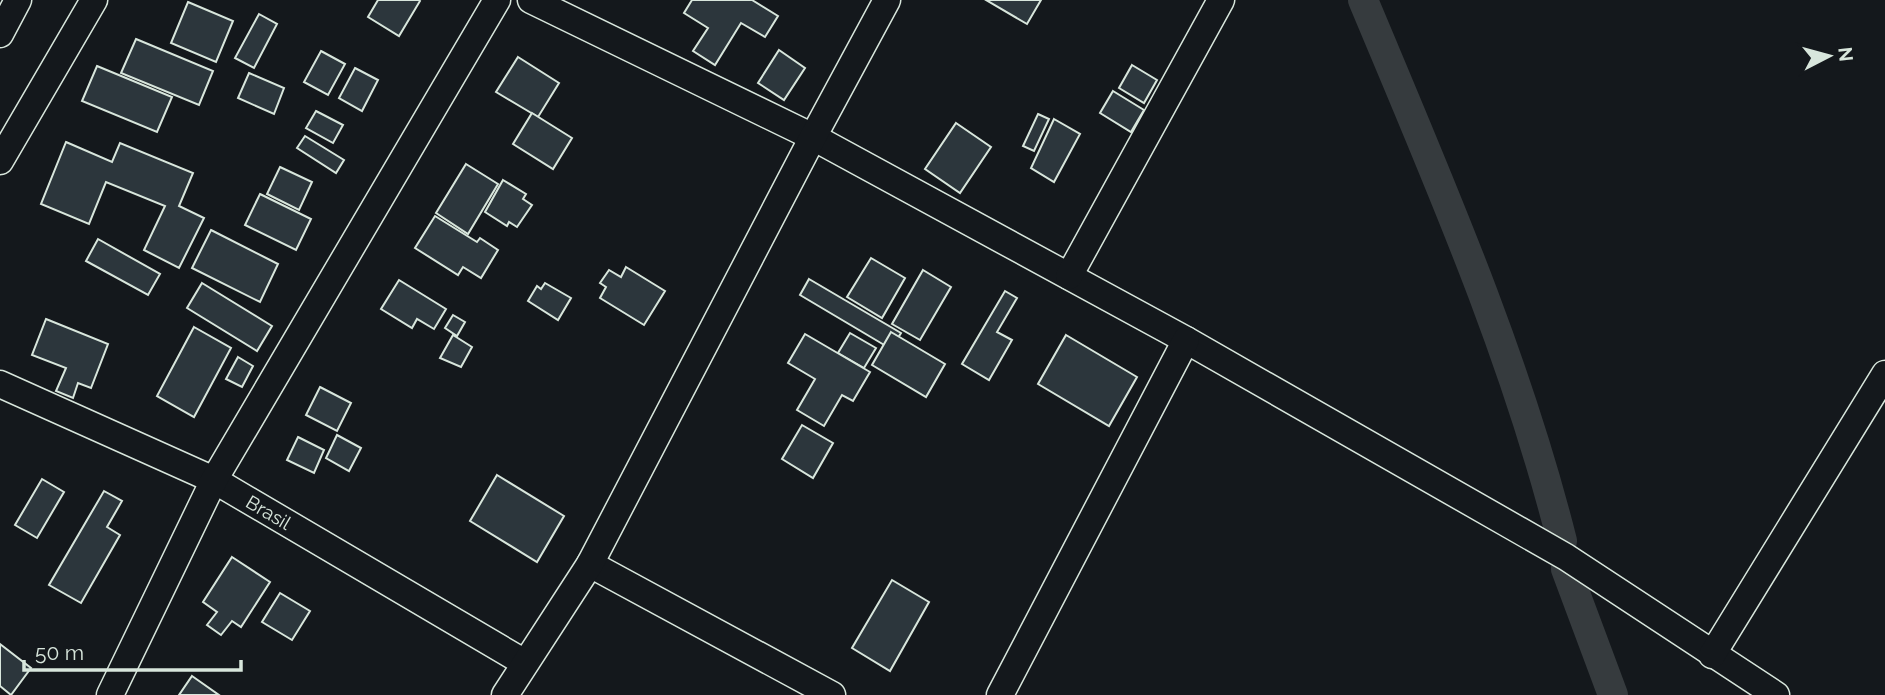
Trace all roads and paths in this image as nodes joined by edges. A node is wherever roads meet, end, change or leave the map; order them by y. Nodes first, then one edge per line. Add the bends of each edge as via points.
1 (18, 0) edge
2 (94, 0) edge
3 (497, 0) edge
4 (531, 0) edge
5 (887, 0) edge
6 (1221, 0) edge
7 (0, 34) edge
8 (813, 137) junction
9 (0, 162) edge
10 (1069, 276) junction
11 (1186, 340) junction
12 (1885, 374) edge
13 (0, 384) edge
14 (214, 480) junction
15 (590, 564) junction
16 (1712, 655) junction
17 (525, 663) junction
18 (110, 695) edge
19 (505, 695) edge
20 (832, 695) edge
21 (1000, 695) edge
22 (1776, 695) edge

1 - 7 street
2 - 9 street
3 - 14 street
4 - 8 street
5 - 8 street
6 - 10 street
8 - 10 street
8 - 15 street
10 - 11 street
11 - 16 street via 1566,557
11 - 21 street
12 - 16 street
13 - 14 street, Brasil
14 - 17 street, Brasil
14 - 18 street
15 - 17 street
15 - 20 street
16 - 22 street
17 - 19 street

